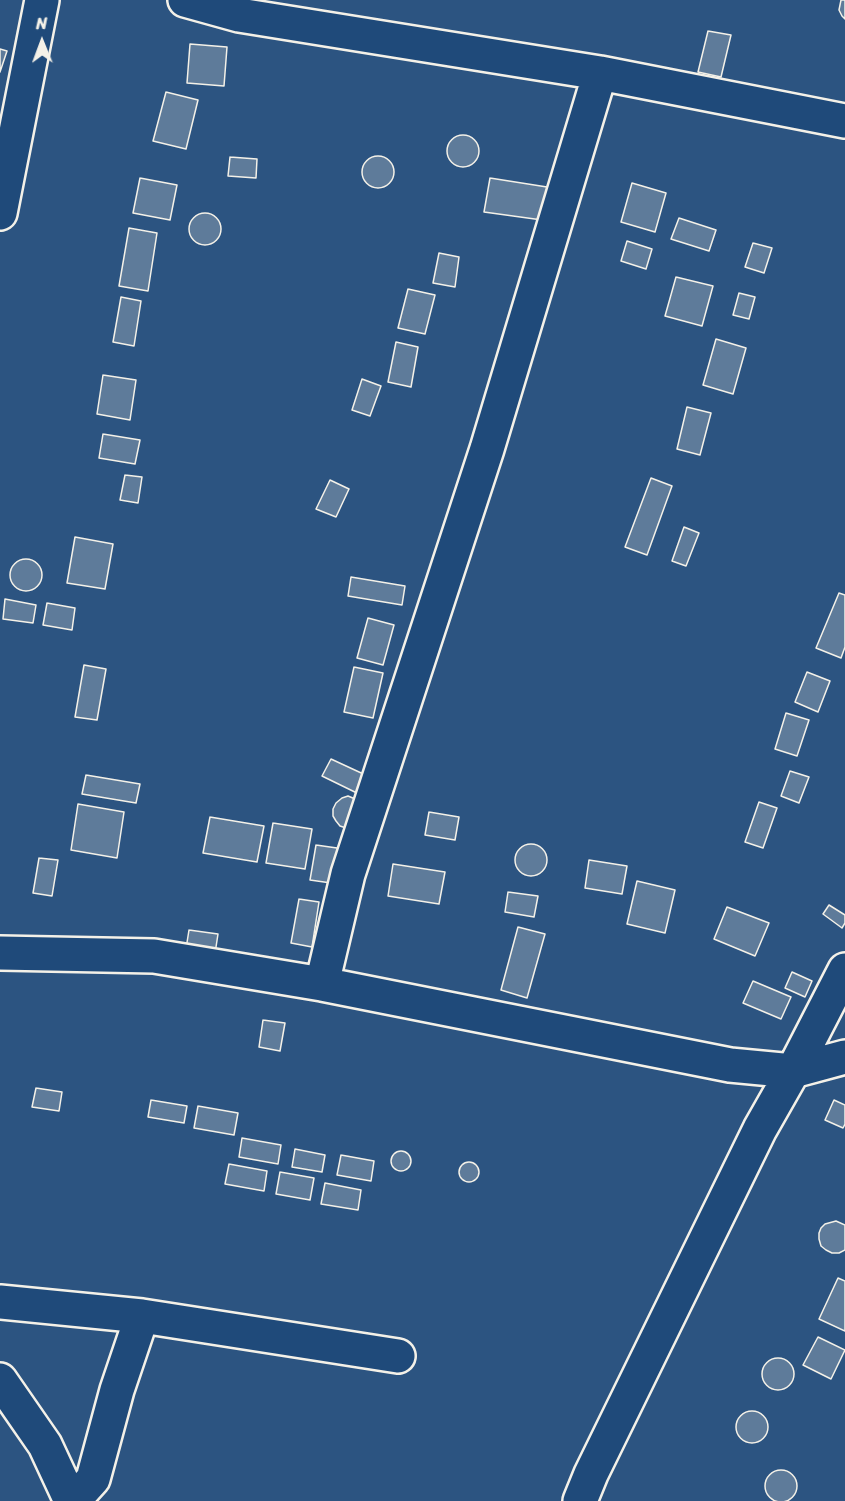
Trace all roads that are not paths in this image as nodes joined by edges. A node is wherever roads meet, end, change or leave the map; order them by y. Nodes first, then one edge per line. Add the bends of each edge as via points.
1 (42, 0) edge
2 (185, 0) edge
3 (600, 73) junction
4 (845, 121) edge
5 (0, 213) edge
6 (0, 953) edge
7 (845, 970) edge
8 (322, 984) junction
9 (845, 1058) edge
10 (793, 1071) junction
11 (0, 1302) edge
12 (142, 1316) junction
13 (398, 1356) dead end
14 (0, 1380) edge
15 (72, 1501) edge
16 (580, 1501) edge

1 - 5 street
2 - 3 street via 239,15
3 - 4 street
3 - 8 street via 483,460 348,873
6 - 8 street via 154,956
7 - 10 street
8 - 10 street via 730,1065
9 - 10 street
10 - 16 street via 760,1129
11 - 12 street
12 - 13 street
12 - 15 street via 93,1479
14 - 15 street via 45,1445

